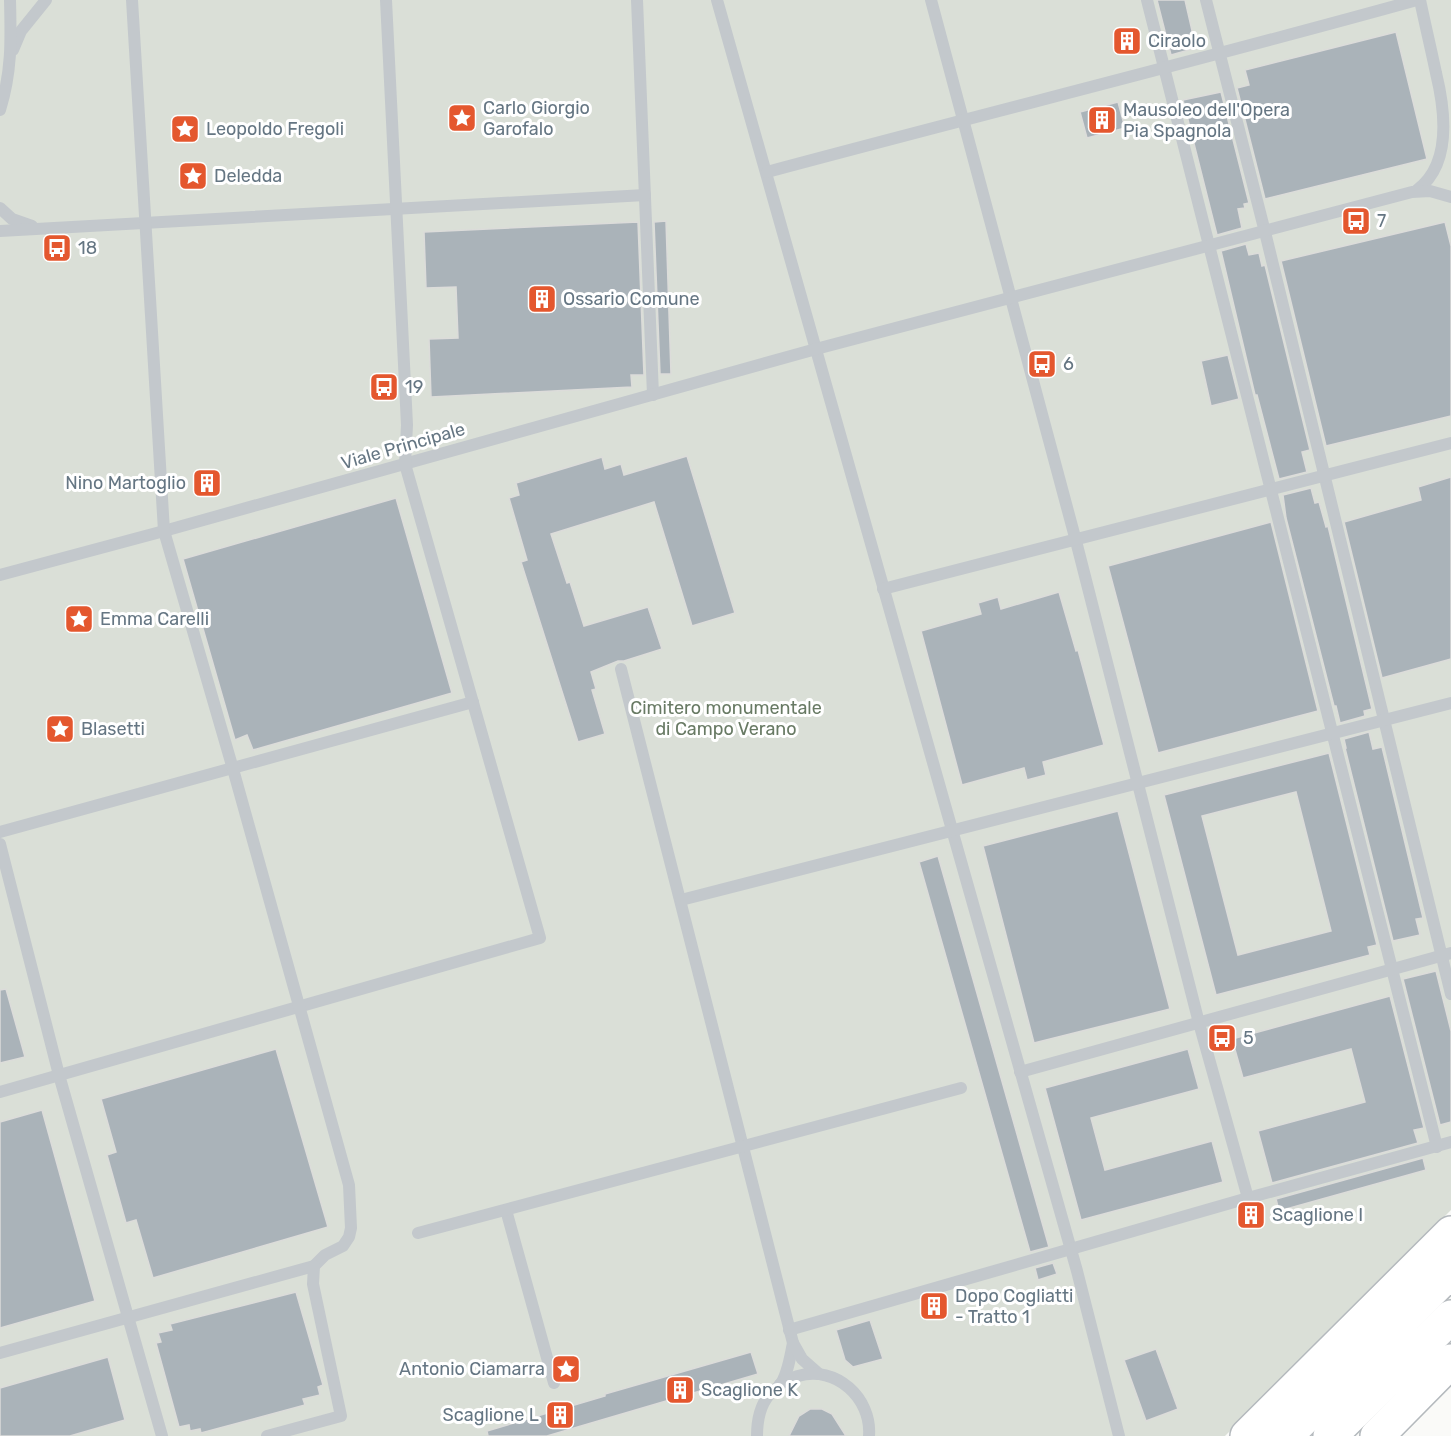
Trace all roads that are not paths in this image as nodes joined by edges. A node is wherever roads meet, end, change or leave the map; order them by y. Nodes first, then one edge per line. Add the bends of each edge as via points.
1 (10, 0) edge
2 (46, 0) edge
3 (132, 0) edge
4 (386, 0) edge
5 (637, 0) edge
6 (717, 0) edge
7 (931, 0) edge
8 (1147, 0) edge
9 (1206, 0) edge
10 (1418, 0) edge
11 (12, 54) junction
12 (1220, 55) junction
13 (1164, 68) junction
14 (0, 110) edge
15 (962, 120) junction
16 (1450, 128) edge
17 (1447, 160) edge
18 (766, 172) junction
19 (1412, 192) junction
20 (645, 195) junction
21 (1451, 196) edge
22 (0, 208) edge
23 (397, 208) junction
24 (145, 222) junction
25 (38, 229) junction
26 (0, 231) edge
27 (1265, 232) junction
28 (1209, 247) junction
29 (1010, 297) junction
30 (816, 349) junction
31 (653, 395) junction
32 (1451, 443) edge
33 (405, 464) junction
34 (1324, 476) junction
35 (1271, 490) junction
36 (164, 531) junction
37 (1076, 541) junction
38 (0, 575) edge
39 (883, 590) junction
40 (621, 669) dead end
41 (473, 702) junction
42 (1451, 703) edge
43 (1383, 720) junction
44 (1332, 732) junction
45 (233, 769) junction
46 (1138, 785) junction
47 (951, 830) junction
48 (0, 832) edge
49 (0, 844) edge
50 (681, 900) junction
51 (1446, 954) edge
52 (1392, 969) junction
53 (1451, 994) edge
54 (298, 1006) junction
55 (1199, 1023) junction
56 (1020, 1072) junction
57 (59, 1075) junction
58 (960, 1088) dead end
59 (0, 1092) edge
60 (1451, 1142) edge
61 (744, 1147) junction
62 (1437, 1147) junction
63 (1248, 1198) junction
64 (506, 1210) junction
65 (418, 1233) dead end
66 (1451, 1233) edge
67 (1070, 1248) junction
68 (314, 1266) junction
69 (1451, 1271) edge
70 (129, 1316) junction
71 (1451, 1317) edge
72 (789, 1330) junction
73 (793, 1343) junction
74 (0, 1353) edge
75 (1451, 1361) edge
76 (819, 1374) junction
77 (554, 1383) dead end
78 (780, 1384) junction
79 (162, 1436) edge
80 (267, 1436) edge
81 (757, 1436) edge
82 (869, 1436) edge
83 (1119, 1436) edge
84 (1247, 1436) edge
85 (1286, 1436) edge
86 (1330, 1436) edge
87 (1377, 1436) edge

1 - 11 lane
2 - 11 lane via 21,31
3 - 24 lane
4 - 23 lane
5 - 20 lane
6 - 18 lane
7 - 15 lane
8 - 13 lane
9 - 12 lane
10 - 12 lane
10 - 16 lane
11 - 14 lane
12 - 13 lane
12 - 27 lane
13 - 15 lane
13 - 28 lane
15 - 18 lane
15 - 29 lane
16 - 17 lane
17 - 19 lane via 1428,184
17 - 21 lane via 1440,182
18 - 30 lane
19 - 21 lane
19 - 27 lane, Viale Principale
20 - 23 lane
20 - 31 lane
22 - 25 lane via 12,219
23 - 24 lane
23 - 33 lane via 407,425
24 - 25 lane
24 - 36 lane
25 - 26 lane
27 - 28 lane, Viale Principale
27 - 34 lane
28 - 29 lane, Viale Principale
28 - 35 lane
29 - 30 lane, Viale Principale
29 - 37 lane
30 - 31 lane, Viale Principale
30 - 39 lane
31 - 33 lane, Viale Principale
32 - 34 lane
33 - 36 lane, Viale Principale
33 - 41 lane
34 - 35 lane
34 - 43 lane
35 - 37 lane
35 - 44 lane
36 - 38 lane, Viale Principale
36 - 45 lane
37 - 39 lane
37 - 46 lane
39 - 47 lane
40 - 50 lane
41 - 45 lane
41 - 54 lane via 540,938
42 - 43 lane
43 - 44 lane
43 - 51 lane
44 - 46 lane
44 - 52 lane
45 - 48 lane
45 - 54 lane
46 - 47 lane
46 - 55 lane
47 - 50 lane
47 - 56 lane
49 - 57 lane
50 - 61 lane
51 - 52 lane
51 - 53 lane
52 - 55 lane
52 - 62 lane
54 - 57 lane
54 - 68 lane via 349,1185 349,1237 343,1246
55 - 56 lane
55 - 63 lane
56 - 67 lane
57 - 59 lane
57 - 70 lane
58 - 61 lane
60 - 62 lane
61 - 64 lane
61 - 72 lane
62 - 63 lane
63 - 67 lane
64 - 65 lane
64 - 77 lane
66 - 84 highway
67 - 72 lane
67 - 83 lane
68 - 70 lane
68 - 80 lane via 314,1284 340,1416
69 - 85 highway
70 - 74 lane
70 - 79 lane
71 - 86 highway
72 - 73 lane
73 - 76 lane via 802,1359
73 - 78 lane
75 - 87 highway
76 - 78 lane via 799,1376
76 - 82 lane via 845,1384 856,1394 864,1406
78 - 81 lane via 760,1410

